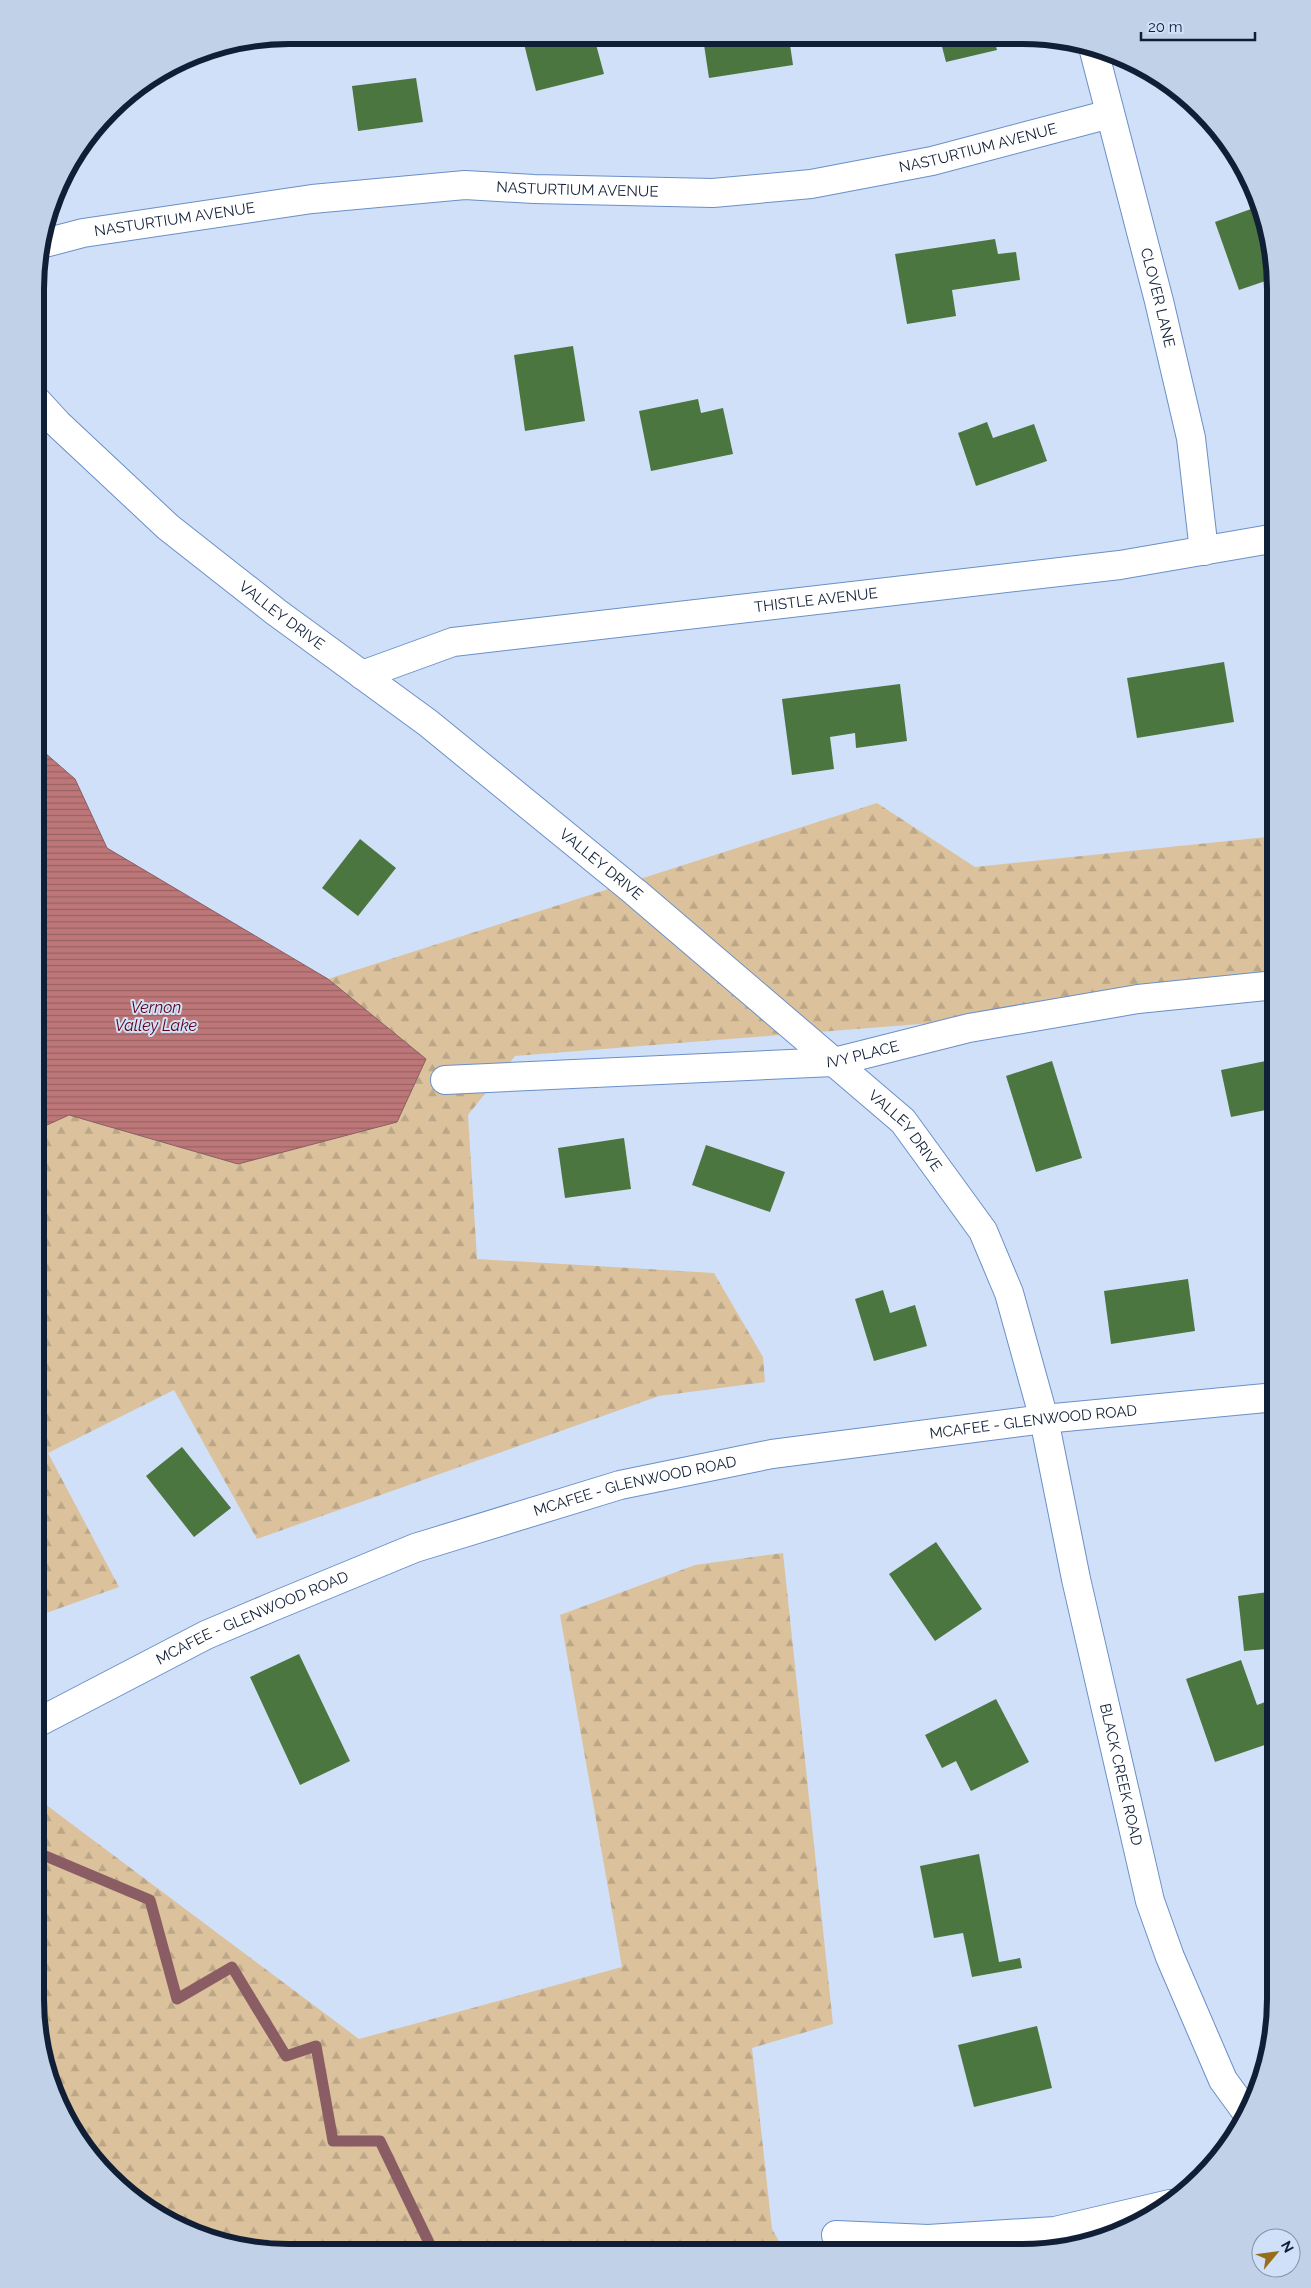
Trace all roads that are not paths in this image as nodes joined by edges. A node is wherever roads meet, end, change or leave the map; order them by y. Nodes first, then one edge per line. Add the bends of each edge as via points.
1 (1095, 55) edge
2 (1110, 114) junction
3 (48, 242) edge
4 (44, 409) edge
5 (1267, 540) edge
6 (1204, 551) junction
7 (362, 675) junction
8 (1267, 986) edge
9 (834, 1062) junction
10 (445, 1080) dead end
11 (1267, 1398) edge
12 (1044, 1420) junction
13 (44, 1719) edge
14 (1242, 2107) edge
15 (1148, 2209) edge
16 (836, 2235) dead end

1 - 2 street, CLOVER LANE
2 - 3 street, NASTURTIUM AVENUE via 932,161 811,184 713,193 465,185 312,199 83,233
2 - 6 street, CLOVER LANE via 1191,438
4 - 7 street, VALLEY DRIVE via 168,527
5 - 6 street, THISTLE AVENUE
6 - 7 street, THISTLE AVENUE via 1120,565 453,642
7 - 9 street, VALLEY DRIVE via 428,723 635,892
8 - 9 street, IVY PLACE via 1138,999 969,1028
9 - 10 street, IVY PLACE
9 - 12 street, VALLEY DRIVE via 903,1121 983,1231 1009,1293
11 - 12 street, MCAFEE - GLENWOOD ROAD
12 - 13 street, MCAFEE - GLENWOOD ROAD via 772,1454 620,1485 415,1548 206,1635
12 - 14 street, BLACK CREEK ROAD via 1076,1579 1150,1901 1222,2080
15 - 16 street via 1055,2231 928,2239

